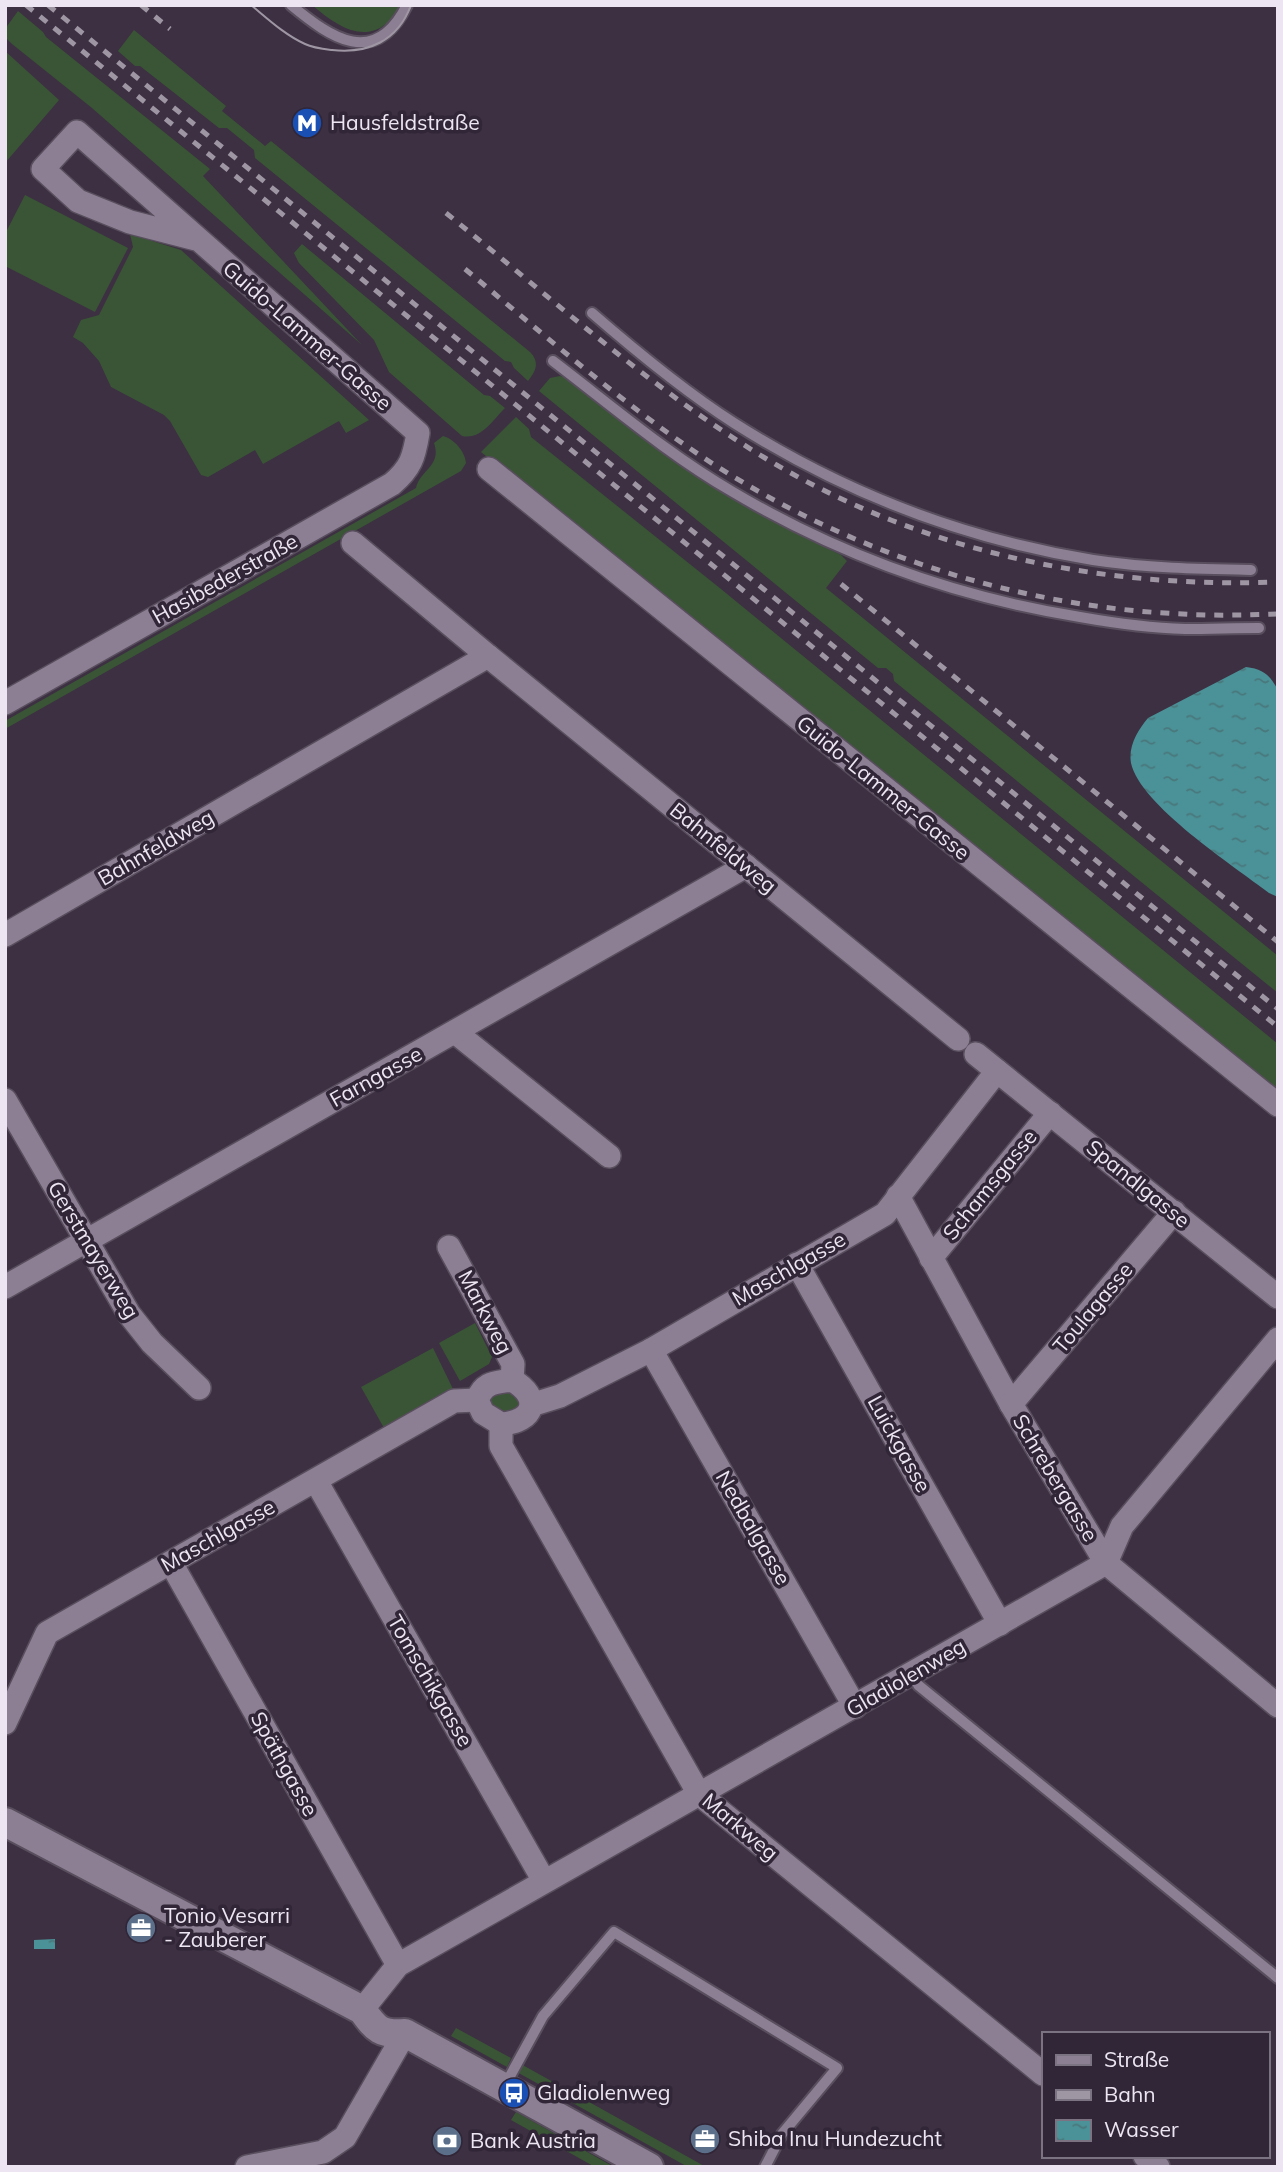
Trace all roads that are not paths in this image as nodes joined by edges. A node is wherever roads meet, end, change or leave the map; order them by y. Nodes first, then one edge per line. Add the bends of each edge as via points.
1 (291, 5) edge
2 (407, 5) edge
3 (196, 239) junction
4 (592, 313) dead end
5 (553, 361) dead end
6 (418, 433) joint
7 (489, 469) dead end
8 (353, 543) dead end
9 (1251, 570) dead end
10 (1259, 628) dead end
11 (488, 656) junction
12 (5, 703) edge
13 (746, 866) junction
14 (5, 935) edge
15 (455, 1032) junction
16 (958, 1039) dead end
17 (976, 1054) dead end
18 (997, 1071) junction
19 (5, 1100) edge
20 (1278, 1105) edge
21 (1050, 1113) junction
22 (609, 1156) dead end
23 (898, 1196) junction
24 (1174, 1212) junction
25 (86, 1241) junction
26 (450, 1247) dead end
27 (931, 1258) junction
28 (797, 1264) junction
29 (5, 1287) edge
30 (1278, 1297) edge
31 (1278, 1339) edge
32 (651, 1350) junction
33 (512, 1380) junction
34 (199, 1388) dead end
35 (477, 1401) junction
36 (531, 1405) junction
37 (1011, 1405) junction
38 (501, 1424) junction
39 (316, 1481) junction
40 (171, 1563) junction
41 (1105, 1563) junction
42 (1000, 1624) junction
43 (918, 1685) dead end
44 (1278, 1706) edge
45 (855, 1707) junction
46 (5, 1723) edge
47 (699, 1794) junction
48 (5, 1822) edge
49 (544, 1881) junction
50 (398, 1965) junction
51 (1278, 1978) edge
52 (362, 2010) junction
53 (405, 2033) junction
54 (1042, 2073) edge
55 (504, 2088) junction
56 (273, 2163) edge
57 (247, 2167) edge
58 (649, 2167) edge
59 (765, 2167) edge

1 - 2 lane via 332,36 358,42 391,29
3 - 3 street, Guido-Lammer-Gasse via 77,132 43,169 78,201 130,222
3 - 6 street, Guido-Lammer-Gasse
4 - 9 lane via 732,422 812,468 922,517 974,534 1094,560
5 - 10 lane via 732,492 896,571 980,597 1103,621 1183,629
6 - 12 street, Hasibederstraße via 407,472 392,484
7 - 20 street, Guido-Lammer-Gasse
8 - 11 street, Bahnfeldweg
11 - 13 street, Bahnfeldweg
11 - 14 street, Bahnfeldweg
13 - 15 street, Farngasse
13 - 16 street, Bahnfeldweg
15 - 22 street
15 - 25 street, Farngasse
17 - 18 street
18 - 21 street, Spandlgasse
18 - 23 street, Maschlgasse
19 - 25 street, Gerstmayerweg
21 - 24 street, Spandlgasse
21 - 27 street, Schamsgasse
23 - 27 street, Schrebergasse
23 - 28 street, Maschlgasse via 885,1214
24 - 30 street, Spandlgasse
24 - 37 street, Toulagasse
25 - 29 street, Farngasse
25 - 34 street, Gerstmayerweg via 152,1343
26 - 33 street, Markweg via 513,1364
27 - 37 street, Schrebergasse
28 - 32 street, Maschlgasse
28 - 42 street, Luickgasse
31 - 41 street via 1122,1526
32 - 36 street, Maschlgasse
32 - 45 street, Nedbalgasse
33 - 35 street via 481,1389
33 - 36 street via 528,1393
35 - 38 street via 483,1413
35 - 39 street, Maschlgasse via 454,1401
36 - 38 street via 523,1420
37 - 41 street, Schrebergasse
38 - 47 street, Markweg via 501,1446
39 - 40 street, Maschlgasse
39 - 49 street, Tomschikgasse
40 - 46 street, Maschlgasse via 47,1633
40 - 50 street, Späthgasse
41 - 42 street, Gladiolenweg
41 - 44 street, Schrebergasse
42 - 45 street, Gladiolenweg
43 - 51 lane
45 - 47 street, Gladiolenweg
47 - 49 street, Gladiolenweg
47 - 54 street, Markweg
48 - 52 street
49 - 50 street, Gladiolenweg
50 - 52 street, Gladiolenweg
52 - 53 street via 381,2007 400,2018
53 - 55 street
53 - 56 street via 345,2137 323,2152
55 - 58 street
55 - 59 lane via 543,2016 614,1932 837,2068 782,2134
56 - 57 street

